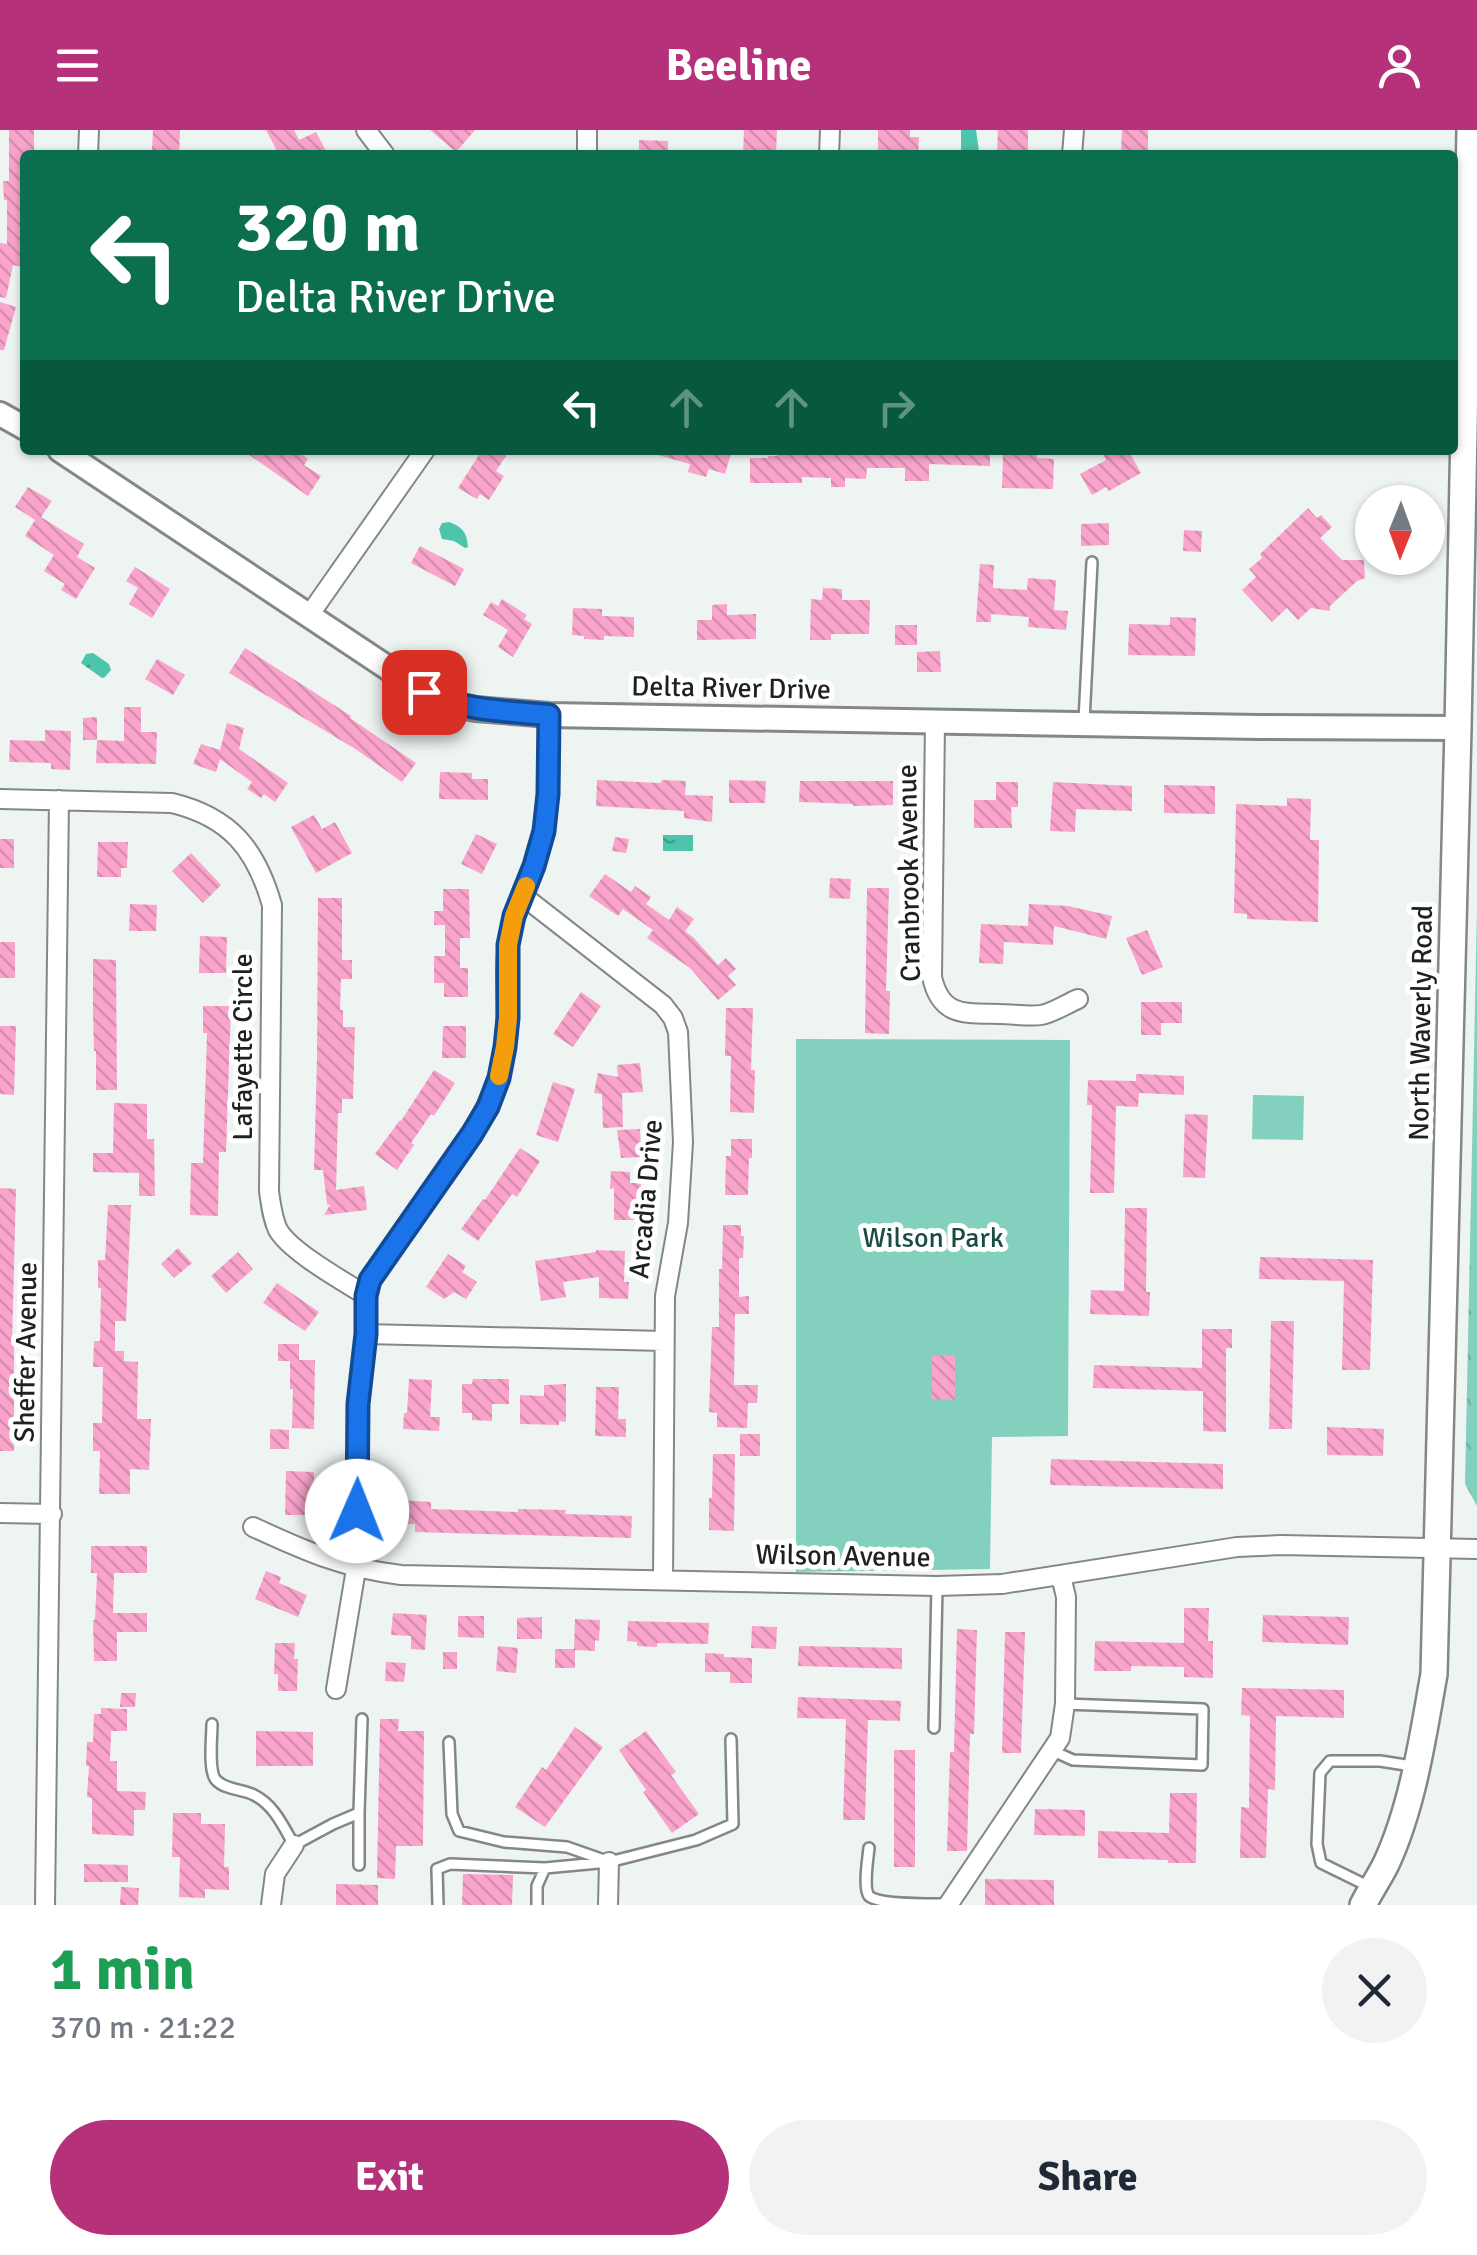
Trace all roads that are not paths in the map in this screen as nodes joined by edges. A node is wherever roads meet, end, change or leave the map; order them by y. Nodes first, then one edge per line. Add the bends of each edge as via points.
1 (1470, 130) edge
2 (68, 455) edge
3 (421, 455) edge
4 (1092, 562) dead end
5 (310, 614) junction
6 (549, 715) junction
7 (935, 721) junction
8 (1084, 724) junction
9 (1468, 728) edge
10 (0, 799) edge
11 (60, 800) junction
12 (522, 896) junction
13 (1078, 999) dead end
14 (366, 1296) junction
15 (366, 1334) junction
16 (664, 1342) junction
17 (0, 1513) edge
18 (52, 1514) junction
19 (253, 1527) dead end
20 (1438, 1549) junction
21 (1477, 1549) edge
22 (356, 1568) junction
23 (1061, 1576) junction
24 (663, 1580) junction
25 (936, 1586) junction
26 (336, 1689) dead end
27 (1064, 1704) junction
28 (362, 1719) dead end
29 (212, 1724) dead end
30 (934, 1728) dead end
31 (731, 1740) dead end
32 (450, 1742) dead end
33 (1053, 1751) junction
34 (1417, 1767) junction
35 (360, 1813) junction
36 (294, 1845) junction
37 (869, 1848) dead end
38 (609, 1862) junction
39 (359, 1864) dead end
40 (545, 1868) junction
41 (1368, 1896) edge
42 (949, 1904) edge
43 (45, 1905) edge
44 (272, 1905) edge
45 (438, 1905) edge
46 (537, 1905) edge
47 (608, 1905) edge

1 - 9 main road, North Waverly Road
2 - 5 street, Delta River Drive
3 - 5 street
4 - 8 lane
5 - 6 street, Delta River Drive via 448,703
6 - 7 street, Delta River Drive
6 - 12 street via 544,831
7 - 8 street, Delta River Drive
7 - 13 street, Cranbrook Avenue via 936,993 952,1009 968,1013 1042,1014
8 - 9 street, Delta River Drive
9 - 20 main road, North Waverly Road
10 - 11 street, Lafayette Circle
11 - 14 street, Lafayette Circle via 195,809 218,820 250,851 272,906 272,1215 295,1248
11 - 18 street, Sheffer Avenue
12 - 14 street via 508,945 505,1047 494,1093 380,1264
12 - 16 street, Arcadia Drive via 664,1004 678,1032 683,1142
14 - 15 street
15 - 16 street
15 - 22 street via 358,1404
16 - 24 street, Arcadia Drive
17 - 18 street
18 - 43 street, Sheffer Avenue
19 - 22 street, Wilson Avenue
20 - 21 street, Wilson Avenue
20 - 23 street, Wilson Avenue via 1237,1547
20 - 34 main road, North Waverly Road via 1434,1674
22 - 24 street, Wilson Avenue
22 - 26 street
23 - 25 street, Wilson Avenue
23 - 27 street
24 - 25 street, Wilson Avenue
25 - 30 lane
27 - 33 street
27 - 33 lane via 1202,1709 1202,1766 1074,1760
28 - 35 lane
29 - 36 lane via 215,1779 270,1806
31 - 38 lane via 734,1824
32 - 38 lane via 452,1814 459,1831 566,1848
33 - 42 street
34 - 41 main road, North Waverly Road via 1387,1861
34 - 41 lane via 1330,1761 1320,1773 1321,1863
35 - 36 lane
35 - 39 lane
36 - 44 street via 275,1874
37 - 42 lane via 866,1888 880,1903
38 - 40 lane
38 - 47 street
40 - 45 lane via 450,1864 437,1869
40 - 46 lane

